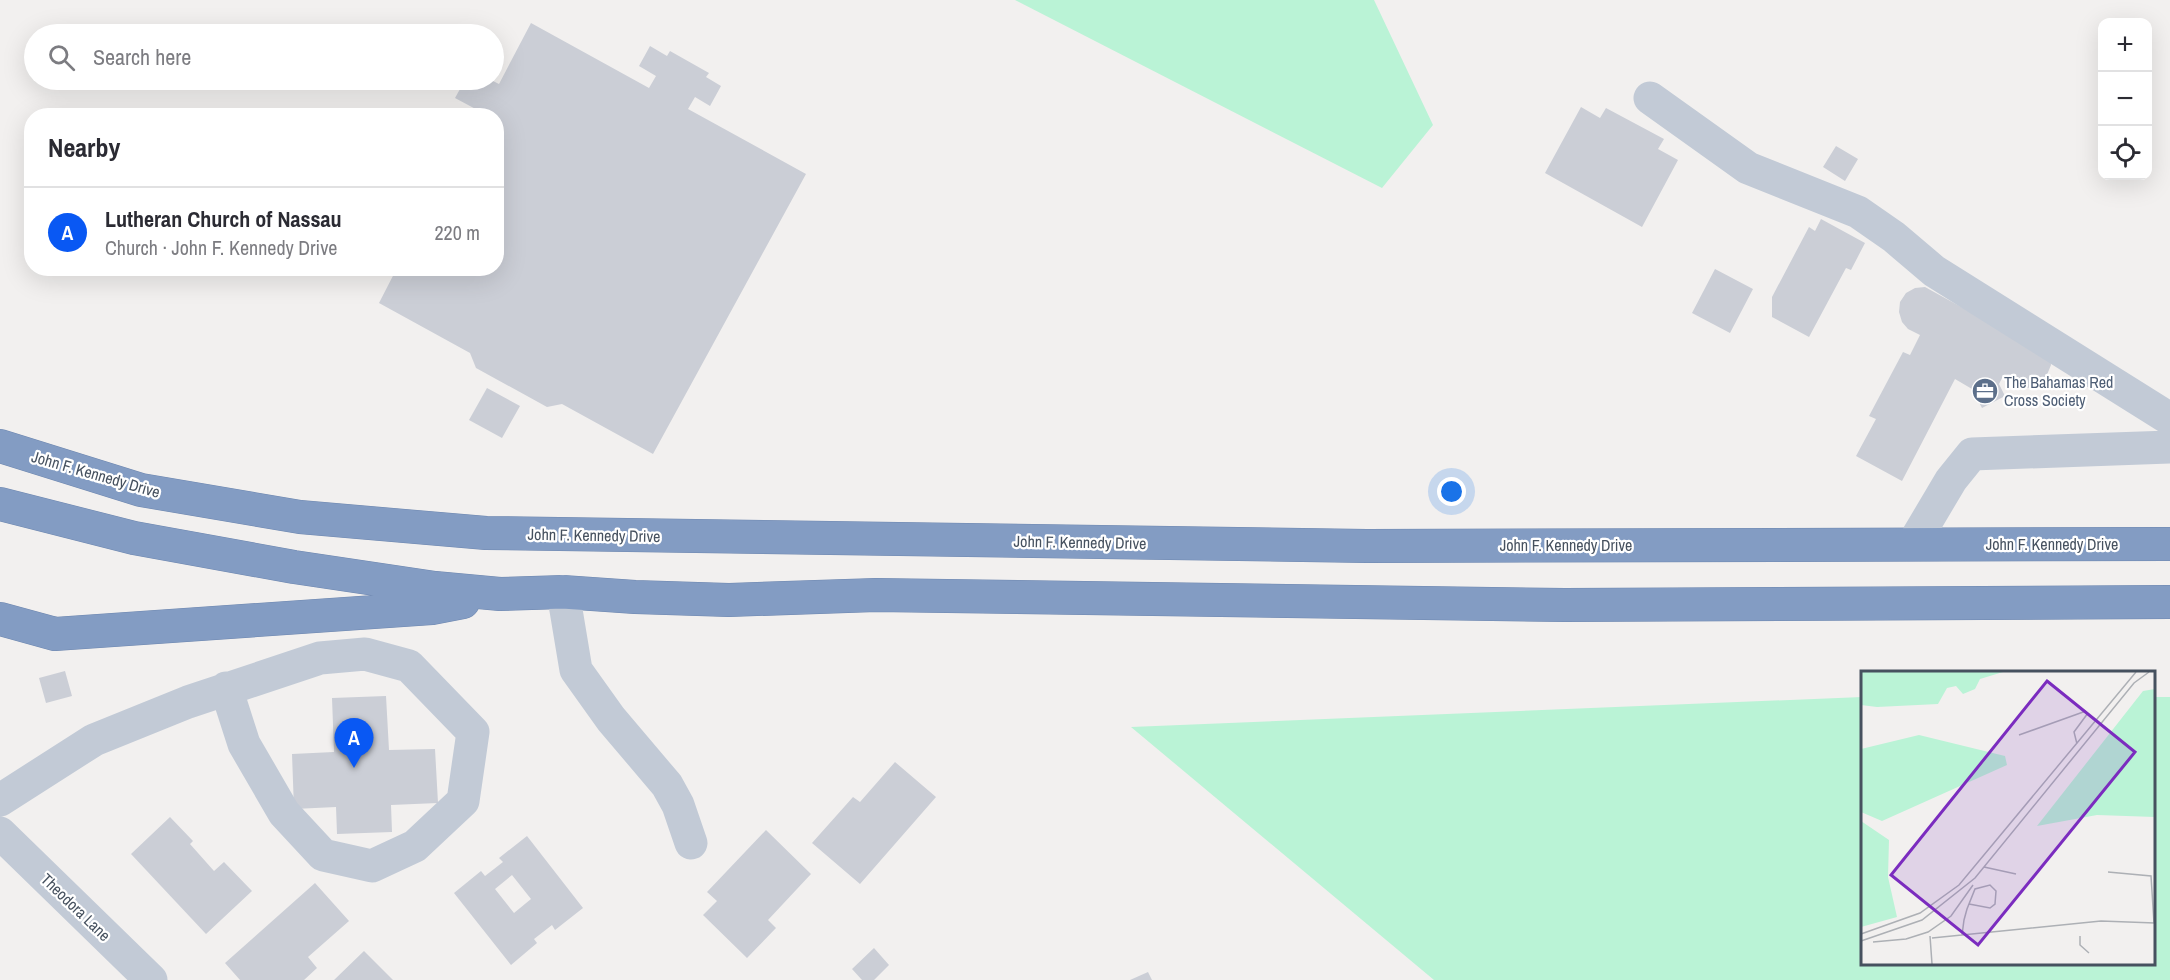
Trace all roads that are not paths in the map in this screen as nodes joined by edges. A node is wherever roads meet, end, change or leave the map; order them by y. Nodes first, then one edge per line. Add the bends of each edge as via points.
1 (1650, 98) dead end
2 (2170, 419) edge
3 (0, 446) edge
4 (2170, 447) edge
5 (0, 504) edge
6 (1913, 544) junction
7 (2170, 544) edge
8 (563, 592) junction
9 (500, 594) junction
10 (2170, 602) edge
11 (0, 618) edge
12 (226, 688) junction
13 (0, 800) edge
14 (0, 833) edge
15 (691, 843) dead end
16 (151, 980) edge

1 - 2 street via 1748,168 1858,212 1934,271
3 - 6 highway, John F. Kennedy Drive via 141,490 300,517 486,533 1367,546
4 - 6 street via 1972,454 1951,480
5 - 9 highway via 134,538 294,567
6 - 7 highway, John F. Kennedy Drive
8 - 9 highway
8 - 10 highway via 729,600 876,595 1565,605
8 - 15 street via 576,670 667,785
9 - 11 highway via 432,608 55,634
12 - 12 street via 320,657 365,654 410,666 473,732 463,801 415,846 372,866 323,855 278,803 244,744
12 - 13 street via 93,740
14 - 16 street, Theodora Lane

